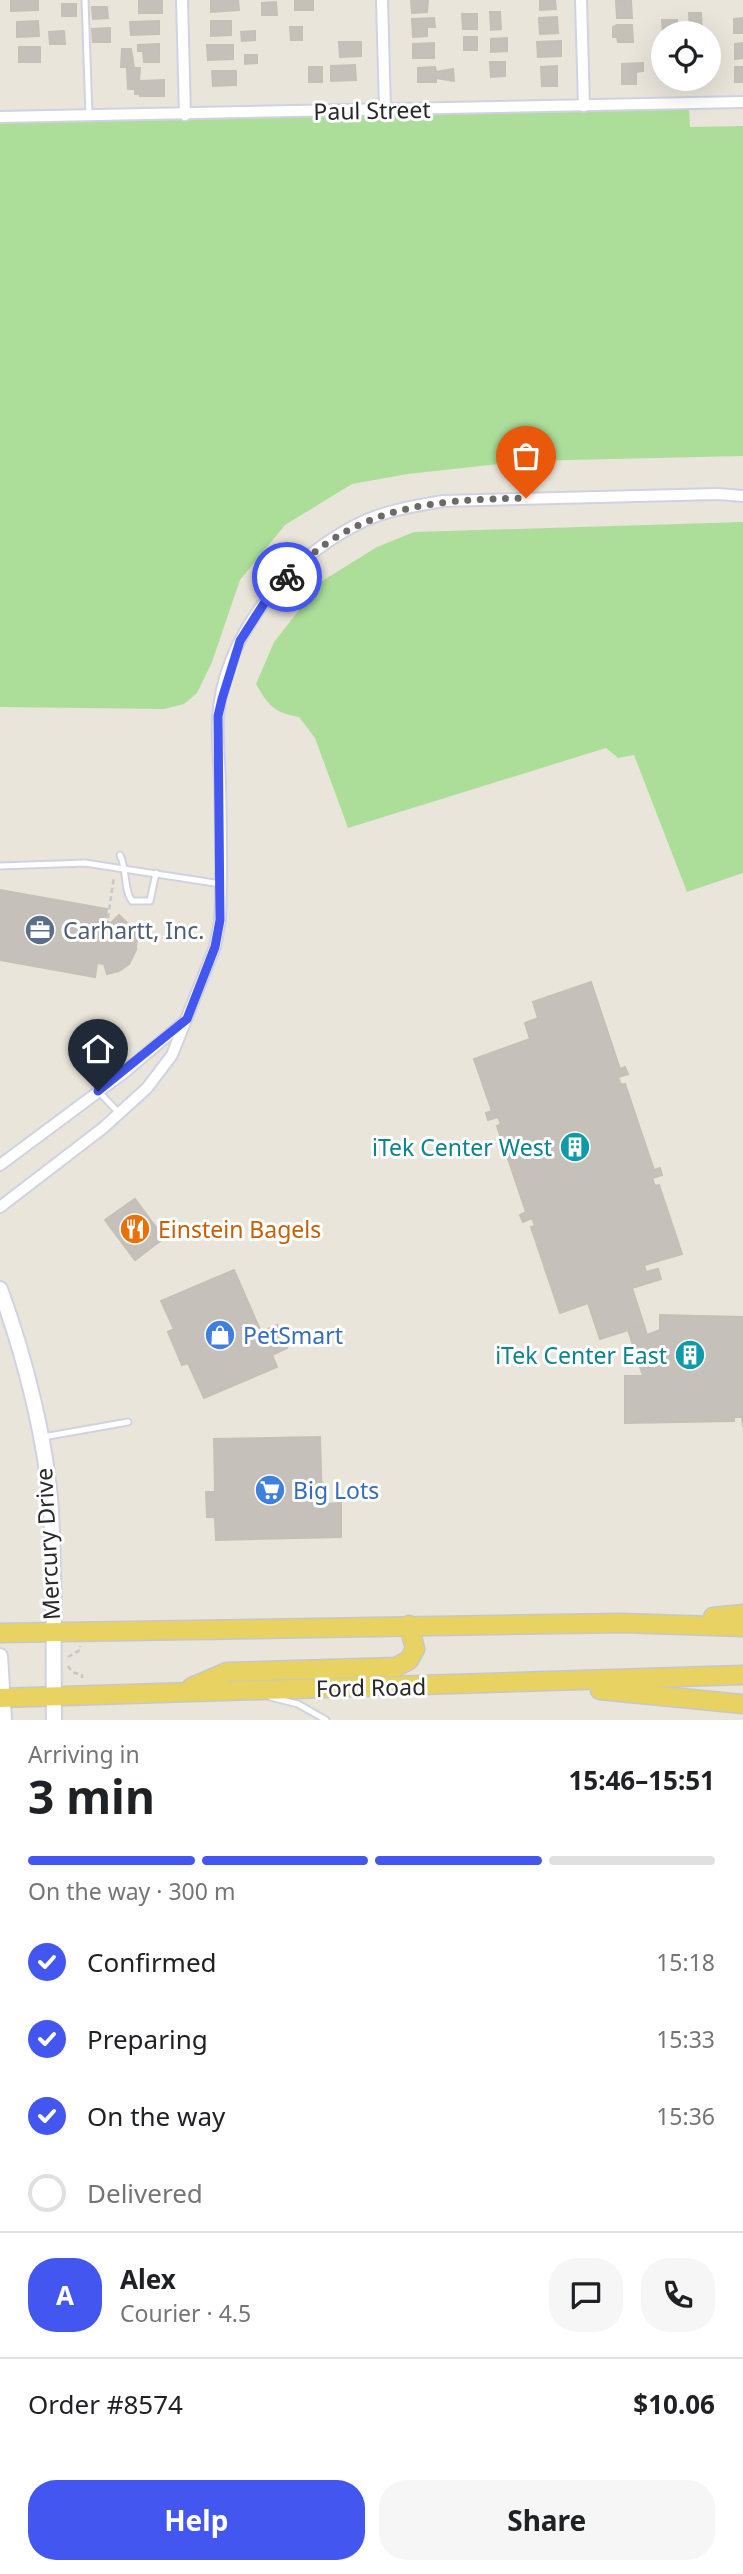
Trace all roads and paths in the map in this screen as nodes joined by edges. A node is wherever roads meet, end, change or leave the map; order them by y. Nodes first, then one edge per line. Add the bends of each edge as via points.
1 (85, 0) edge
2 (181, 0) edge
3 (382, 0) edge
4 (581, 0) edge
5 (743, 102) edge
6 (584, 106) junction
7 (386, 109) junction
8 (185, 115) junction
9 (89, 116) junction
10 (0, 117) edge
11 (743, 496) edge
12 (120, 855) dead end
13 (0, 866) edge
14 (126, 868) junction
15 (156, 873) junction
16 (114, 876) dead end
17 (221, 884) junction
18 (108, 918) dead end
19 (187, 1019) junction
20 (98, 1091) junction
21 (119, 1113) junction
22 (0, 1165) edge
23 (0, 1208) edge
24 (0, 1289) edge
25 (128, 1422) dead end
26 (40, 1438) junction
27 (743, 1614) edge
28 (622, 1623) junction
29 (409, 1625) junction
30 (743, 1627) edge
31 (52, 1631) junction
32 (0, 1633) edge
33 (80, 1645) dead end
34 (0, 1656) edge
35 (743, 1675) edge
36 (82, 1678) dead end
37 (530, 1683) junction
38 (243, 1689) junction
39 (185, 1690) junction
40 (54, 1697) junction
41 (2, 1698) edge
42 (743, 1704) edge
43 (4, 1720) edge
44 (54, 1720) edge
45 (326, 1720) edge

1 - 9 lane
2 - 8 street
3 - 7 street
4 - 6 street
5 - 6 street, Paul Street
6 - 7 street, Paul Street
7 - 8 street, Paul Street
8 - 9 street, Paul Street
9 - 10 street, Paul Street
11 - 17 street via 443,501 356,524 308,556 270,594 240,641 225,682 218,716
12 - 14 lane
13 - 14 lane via 85,863
14 - 15 lane
14 - 15 lane via 132,901 150,901
15 - 17 lane
16 - 18 path
17 - 19 street via 215,947
19 - 20 street
19 - 21 street via 172,1055
20 - 21 lane
20 - 22 street
21 - 23 street
24 - 26 street, Mercury Drive
25 - 26 lane
26 - 31 street, Mercury Drive via 51,1511
27 - 28 main road
28 - 29 main road
28 - 30 main road
29 - 31 main road
29 - 39 main road via 415,1649 409,1660 396,1667 227,1672
31 - 32 main road
31 - 40 street, Mercury Drive
33 - 36 path via 67,1660 69,1669
34 - 41 street
35 - 37 main road, Ford Road
37 - 38 main road, Ford Road
37 - 42 main road
38 - 39 main road, Ford Road
38 - 45 lane via 298,1704
39 - 40 main road, Ford Road
40 - 41 main road, Ford Road
40 - 44 street, Mercury Drive
41 - 43 street

